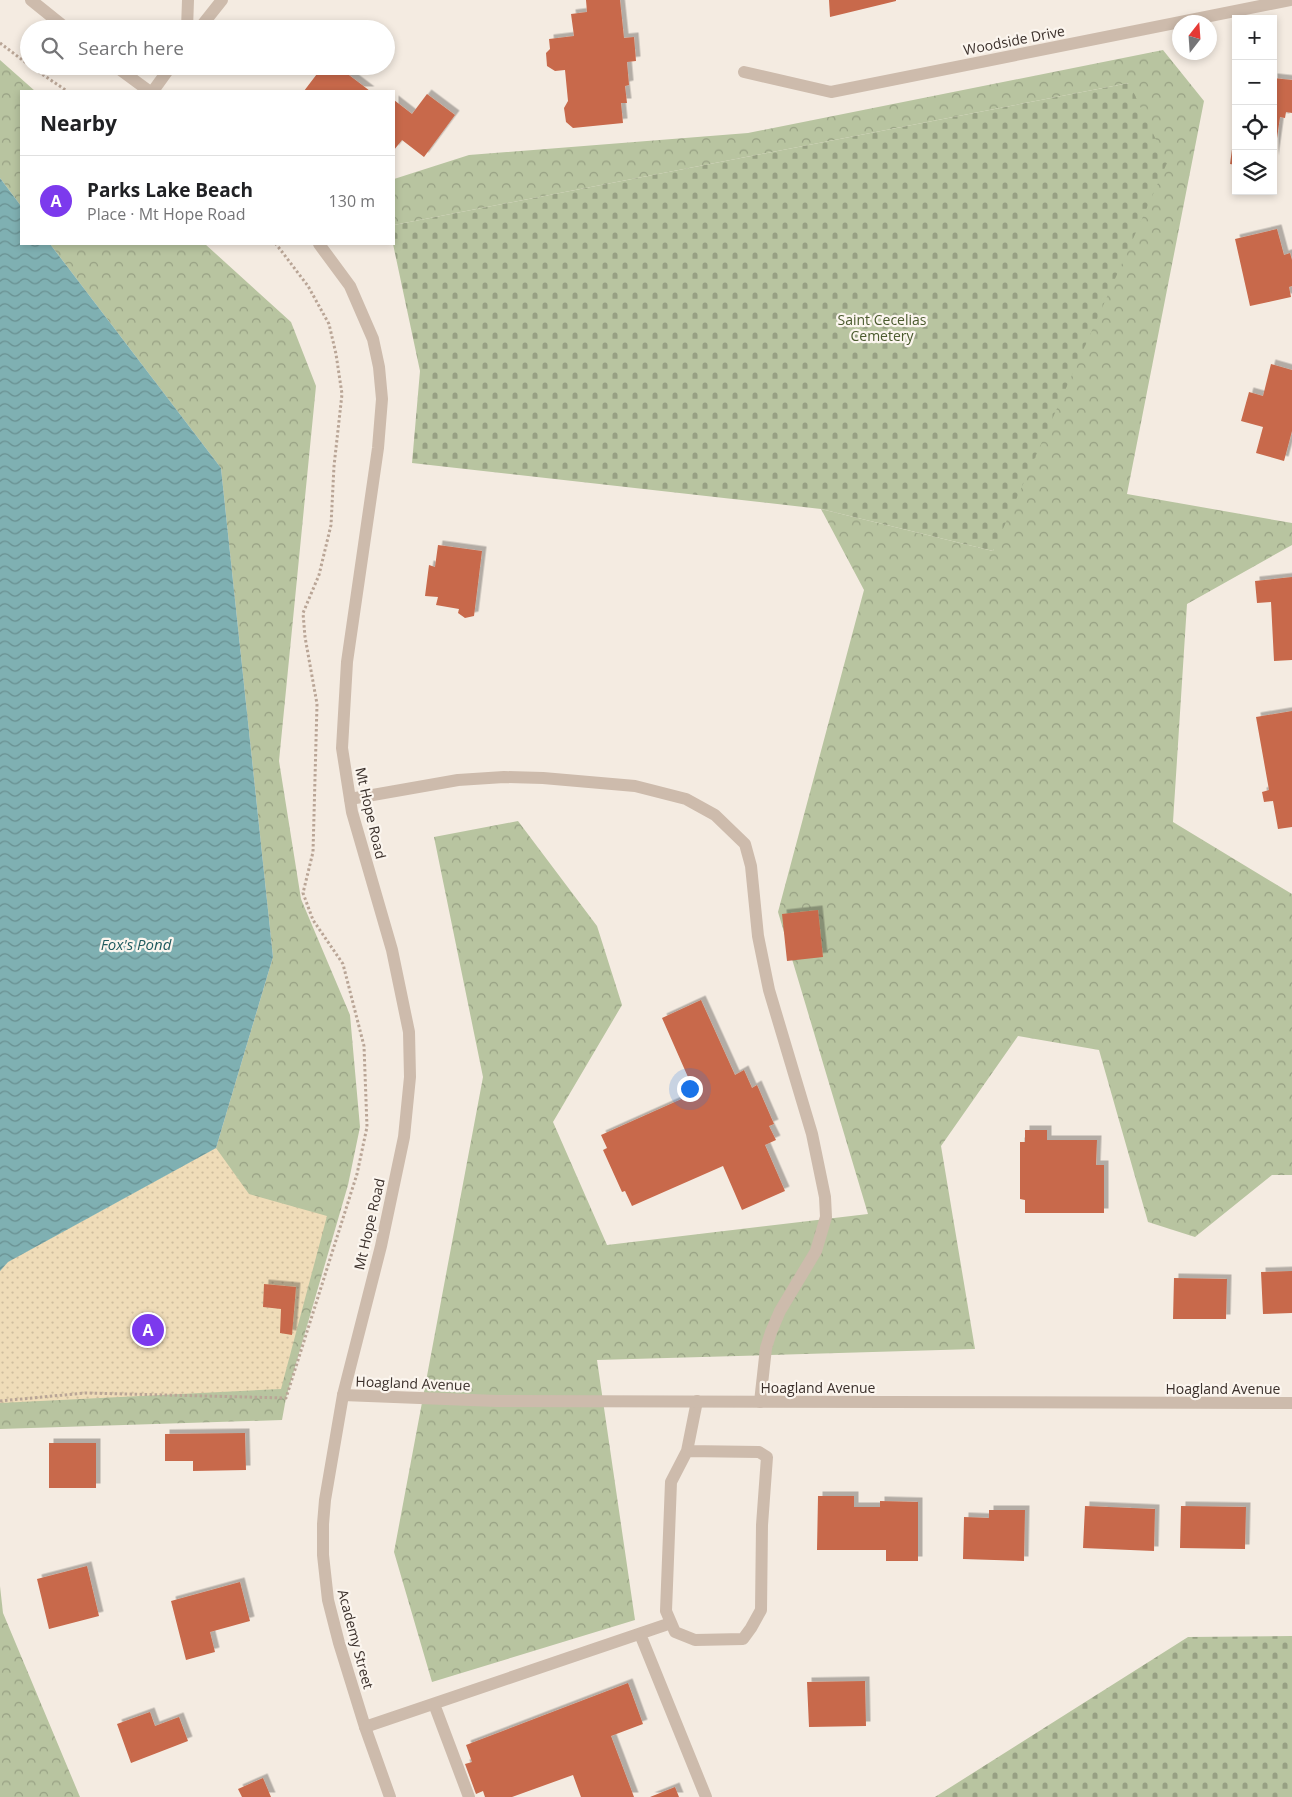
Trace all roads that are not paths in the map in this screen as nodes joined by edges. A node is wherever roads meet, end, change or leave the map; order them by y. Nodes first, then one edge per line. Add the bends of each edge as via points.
1 (31, 0) edge
2 (188, 0) edge
3 (222, 0) edge
4 (1290, 0) edge
5 (57, 20) edge
6 (187, 20) edge
7 (207, 20) edge
8 (744, 72) dead end
9 (129, 75) edge
10 (164, 75) edge
11 (150, 90) edge
12 (152, 90) edge
13 (319, 245) edge
14 (350, 799) junction
15 (343, 1395) junction
16 (697, 1402) junction
17 (760, 1402) junction
18 (1292, 1403) edge
19 (687, 1451) junction
20 (671, 1623) junction
21 (640, 1634) junction
22 (434, 1704) junction
23 (365, 1727) junction
24 (390, 1797) edge
25 (469, 1797) edge
26 (706, 1797) edge

1 - 5 street
2 - 6 street
3 - 7 street
4 - 8 street, Woodside Drive via 831,92
9 - 11 street
10 - 12 street
13 - 14 street, Mt Hope Road via 350,286 373,339 382,400 347,662 342,748
14 - 15 street, Mt Hope Road via 392,950 409,1032 410,1077 402,1146 381,1246
14 - 17 street via 458,780 504,777 635,786 686,799 715,815 745,844 751,866 758,936 768,990 812,1134 825,1196 826,1217 816,1251 771,1332
15 - 16 street, Hoagland Avenue via 496,1401
15 - 23 street, Academy Street via 325,1500 323,1555 328,1600
16 - 17 street, Hoagland Avenue
16 - 19 street
17 - 18 street, Hoagland Avenue
19 - 20 street via 671,1482 666,1611
19 - 20 street via 759,1452 767,1457 761,1610 743,1639 694,1640 675,1632
20 - 21 street
21 - 22 street
21 - 26 street
22 - 23 street
22 - 25 street
23 - 24 street, Academy Street

